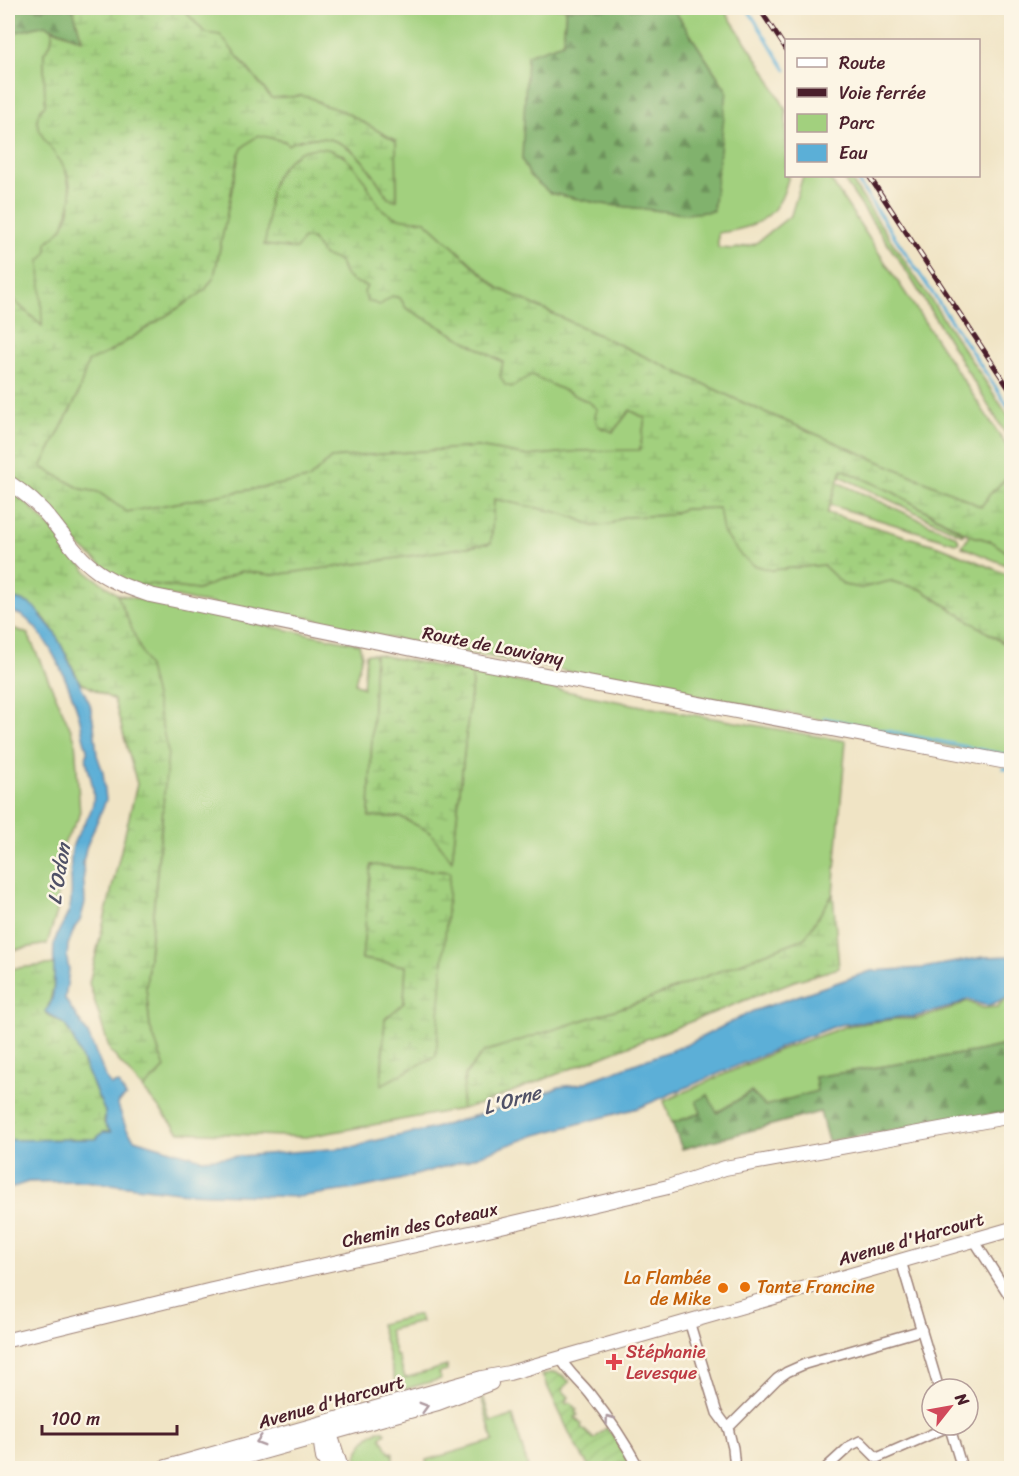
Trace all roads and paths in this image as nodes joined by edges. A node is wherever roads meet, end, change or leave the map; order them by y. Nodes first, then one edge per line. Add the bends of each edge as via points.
1 (8, 482) edge
2 (1011, 763) edge
3 (1011, 1116) edge
4 (1011, 1229) edge
5 (974, 1240) junction
6 (902, 1261) junction
7 (1011, 1300) edge
8 (689, 1321) junction
9 (922, 1330) junction
10 (8, 1340) edge
11 (560, 1357) junction
12 (936, 1377) edge
13 (728, 1428) junction
14 (324, 1430) junction
15 (923, 1437) edge
16 (953, 1437) edge
17 (163, 1468) edge
18 (206, 1468) edge
19 (330, 1468) edge
20 (341, 1468) edge
21 (639, 1468) edge
22 (735, 1468) edge
23 (826, 1468) edge
24 (962, 1468) edge

1 - 2 street, Route de Louvigny via 54,523 90,566 105,577 150,595
3 - 10 street, Chemin des Coteaux via 725,1168 657,1189
4 - 5 street, Avenue d'Harcourt
5 - 6 street, Avenue d'Harcourt
5 - 7 street
6 - 8 street, Avenue d'Harcourt
6 - 9 street
8 - 11 street, Avenue d'Harcourt
8 - 13 street via 717,1413
9 - 12 street
9 - 13 street via 787,1372
11 - 14 street, Avenue d'Harcourt via 509,1373 460,1396
21 -> 11 street via 618,1430
13 - 22 street
14 -> 17 street, Avenue d'Harcourt
14 - 18 street, Avenue d'Harcourt
14 - 19 street via 323,1458
14 - 20 street
15 - 23 street via 877,1458 860,1442
16 - 24 street

